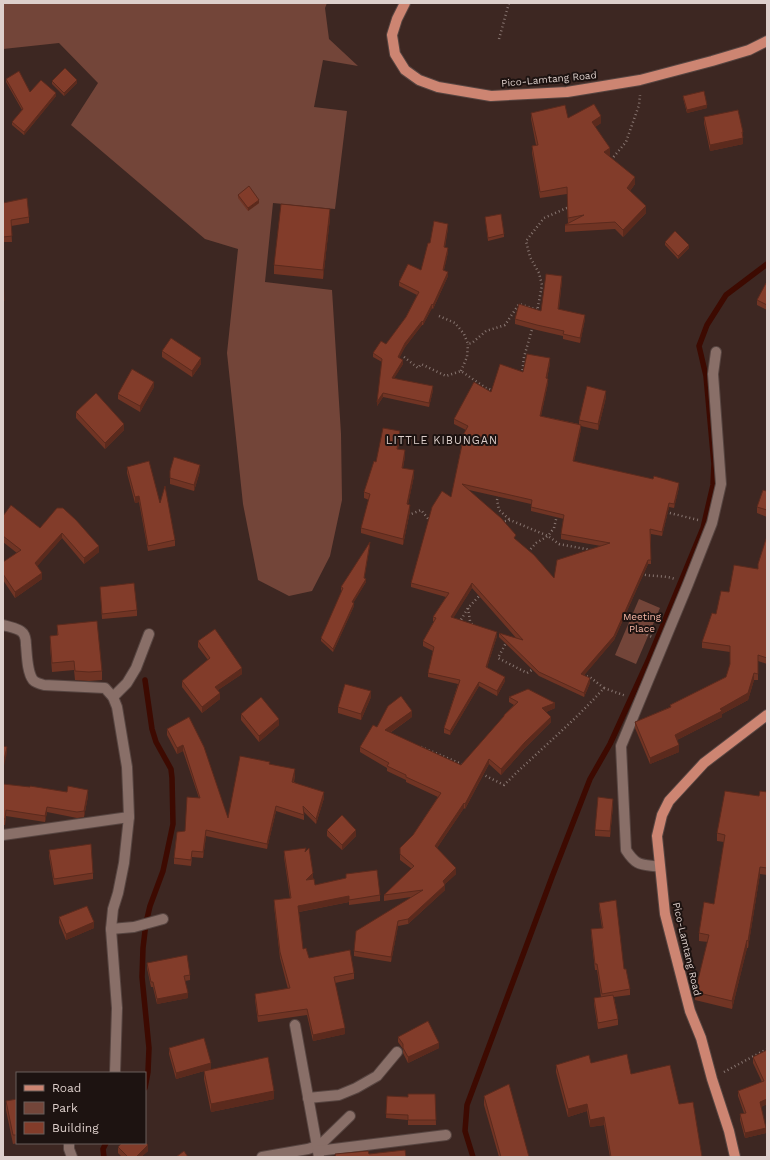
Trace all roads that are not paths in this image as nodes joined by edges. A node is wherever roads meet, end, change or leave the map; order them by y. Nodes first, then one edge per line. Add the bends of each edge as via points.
1 (405, 3) edge
2 (767, 41) edge
3 (716, 352) dead end
4 (3, 625) edge
5 (149, 634) dead end
6 (112, 697) junction
7 (767, 715) edge
8 (129, 817) junction
9 (3, 835) edge
10 (660, 867) junction
11 (163, 919) dead end
12 (111, 929) junction
13 (295, 1025) dead end
14 (397, 1052) dead end
15 (115, 1072) edge
16 (308, 1098) junction
17 (350, 1116) dead end
18 (446, 1135) dead end
19 (69, 1144) edge
20 (318, 1151) edge
21 (72, 1157) edge
22 (262, 1157) edge
23 (736, 1157) edge

1 - 2 main road, Pico-Lamtang Road via 392,35 395,54 405,70 419,80 438,87 491,96 567,92 640,80 712,62
3 - 10 street via 712,374 721,484 712,523 621,746 626,850 637,864
4 - 6 street via 19,630 26,638 30,675 37,683 105,688
5 - 6 street via 136,668 127,683
6 - 8 street via 117,707 127,767
7 - 10 main road, Pico-Lamtang Road via 704,764 669,801 662,815 657,836
8 - 9 street
8 - 12 street via 124,863
10 - 23 main road, Pico-Lamtang Road via 667,921 690,1011 701,1038
11 - 12 street
12 - 15 street via 117,1008
13 - 16 street
14 - 16 street via 377,1076 356,1088 339,1095
16 - 20 street
17 - 20 street
18 - 20 street
19 - 21 street
20 - 22 street via 308,1149

